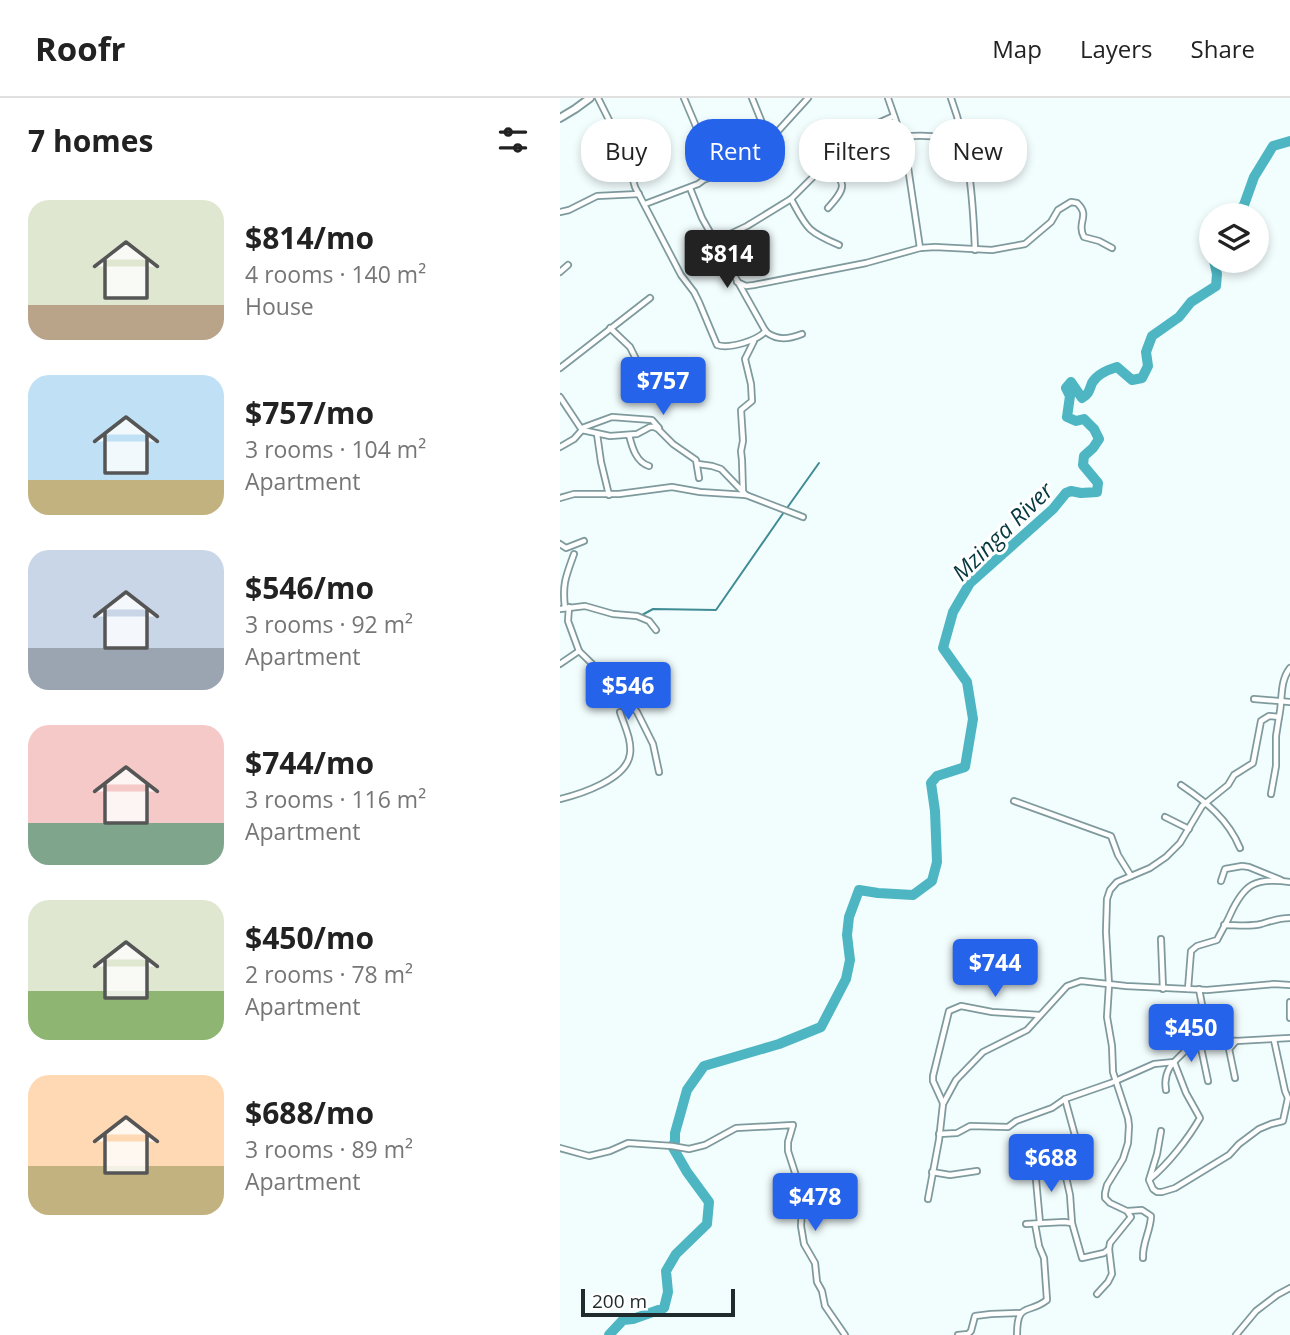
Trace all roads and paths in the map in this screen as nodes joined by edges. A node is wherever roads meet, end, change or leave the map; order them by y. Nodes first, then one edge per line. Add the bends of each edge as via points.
1 (590, 98) edge
2 (598, 98) edge
3 (684, 98) edge
4 (752, 98) edge
5 (808, 98) edge
6 (888, 98) edge
7 (951, 98) edge
8 (894, 116) junction
9 (560, 118) edge
10 (692, 119) edge
11 (761, 119) edge
12 (887, 119) edge
13 (895, 119) edge
14 (957, 119) edge
15 (785, 123) edge
16 (700, 182) edge
17 (808, 182) edge
18 (840, 182) edge
19 (910, 182) edge
20 (970, 182) edge
21 (690, 188) junction
22 (639, 194) junction
23 (791, 198) junction
24 (645, 204) junction
25 (828, 208) dead end
26 (560, 212) edge
27 (714, 238) junction
28 (839, 245) dead end
29 (920, 248) junction
30 (1112, 248) dead end
31 (975, 250) junction
32 (568, 265) dead end
33 (560, 272) edge
34 (737, 282) junction
35 (650, 298) dead end
36 (610, 328) junction
37 (766, 331) junction
38 (802, 334) dead end
39 (754, 340) junction
40 (734, 344) junction
41 (745, 357) junction
42 (639, 365) dead end
43 (560, 369) edge
44 (560, 397) edge
45 (582, 429) junction
46 (662, 433) junction
47 (597, 434) junction
48 (629, 435) junction
49 (560, 447) edge
50 (698, 464) junction
51 (649, 466) dead end
52 (699, 478) dead end
53 (744, 494) junction
54 (609, 495) junction
55 (560, 498) edge
56 (803, 517) dead end
57 (584, 541) dead end
58 (560, 544) edge
59 (574, 554) dead end
60 (565, 608) edge
61 (656, 630) dead end
62 (579, 651) junction
63 (560, 664) edge
64 (1290, 668) edge
65 (1254, 699) dead end
66 (1282, 702) junction
67 (1290, 702) edge
68 (620, 712) dead end
69 (1279, 716) junction
70 (659, 772) dead end
71 (1181, 786) dead end
72 (1270, 794) dead end
73 (560, 799) edge
74 (1014, 801) dead end
75 (1206, 802) junction
76 (1165, 817) dead end
77 (1189, 829) junction
78 (1240, 848) dead end
79 (1131, 876) junction
80 (1288, 880) edge
81 (1221, 881) dead end
82 (1290, 918) edge
83 (1224, 925) junction
84 (1161, 939) dead end
85 (1109, 985) junction
86 (1290, 985) edge
87 (1163, 989) junction
88 (1188, 989) junction
89 (1199, 989) junction
90 (1290, 1002) edge
91 (1041, 1015) junction
92 (1290, 1018) edge
93 (1290, 1037) edge
94 (1216, 1039) junction
95 (1274, 1040) junction
96 (1236, 1041) junction
97 (1200, 1043) junction
98 (1174, 1062) junction
99 (1235, 1078) dead end
100 (1115, 1081) junction
101 (1208, 1081) dead end
102 (1166, 1090) dead end
103 (1289, 1097) edge
104 (1066, 1099) junction
105 (943, 1104) junction
106 (1161, 1131) dead end
107 (939, 1134) junction
108 (560, 1149) edge
109 (1062, 1159) dead end
110 (1035, 1169) dead end
111 (1088, 1170) dead end
112 (977, 1171) dead end
113 (932, 1172) junction
114 (1149, 1180) junction
115 (928, 1199) dead end
116 (1127, 1211) junction
117 (1072, 1223) junction
118 (1026, 1224) dead end
119 (1037, 1224) junction
120 (1109, 1249) junction
121 (1143, 1258) dead end
122 (1290, 1288) edge
123 (1097, 1294) dead end
124 (1021, 1313) junction
125 (845, 1335) edge
126 (958, 1335) edge
127 (1017, 1335) edge
128 (1236, 1335) edge

1 - 9 street
2 - 22 street via 625,152
3 - 10 street
4 - 11 street
5 - 15 street
6 - 8 street
7 - 14 street
8 - 12 street
8 - 13 street
16 - 21 street
17 - 23 street
18 - 25 street via 840,194
19 - 29 street
20 - 31 street
21 - 24 street
21 - 27 street
22 - 24 street
22 - 26 street via 597,197
23 - 27 street via 747,226
23 - 28 street via 810,231
24 - 40 street via 699,302 717,345
27 - 34 street
29 - 31 street
29 - 34 street via 754,285
30 - 31 street via 1084,237 1080,228 1083,210 1071,202 1058,209 1051,222 1025,244
32 - 33 street
34 - 37 street
35 - 36 street
36 - 42 street via 630,347
36 - 43 street
37 - 38 street via 783,339
37 - 39 street
39 - 40 street
39 - 41 street
40 - 41 street
41 - 53 street via 752,401 741,410
44 - 45 street
45 - 46 street via 612,417 652,420
45 - 47 street
45 - 49 street
46 - 48 street via 650,427
46 - 50 street
47 - 48 street
47 - 54 street
48 - 51 street via 638,457
50 - 52 street
50 - 53 street via 721,469
53 - 54 street via 672,487
53 - 56 street
54 - 55 street
57 - 58 street via 566,548
59 - 60 street via 564,583
60 - 61 street via 585,606 637,616
60 - 62 street
62 - 63 street
62 - 70 street via 637,712 653,744
64 - 66 street via 1284,676
65 - 66 street
66 - 67 street
66 - 69 street
68 - 73 street via 630,746 627,763 603,784
69 - 72 street
69 - 75 street via 1261,721 1252,766 1237,772
71 - 75 street
74 - 79 street via 1111,836
75 - 77 street
75 - 78 street
76 - 77 street
77 - 79 street via 1166,857
79 - 85 street via 1113,886 1107,899
80 - 81 street via 1242,866 1225,869
80 - 83 street via 1246,888
82 - 83 street via 1258,925
83 - 88 street via 1217,940 1191,951
84 - 87 street
85 - 87 street
85 - 91 street via 1081,981 1067,986
85 - 100 street via 1107,1017
86 - 89 street
87 - 88 street
88 - 89 street
89 - 94 street via 1204,1016
90 - 92 street
91 - 105 street via 1027,1030 983,1052 956,1080
91 - 105 street via 961,1006 949,1011 933,1076
93 - 95 street
94 - 96 street
94 - 97 street
95 - 96 street
95 - 103 street
96 - 99 street via 1229,1049
97 - 98 street
97 - 101 street
98 - 100 street via 1154,1064
98 - 102 street via 1165,1078
98 - 114 street via 1200,1118
100 - 104 street
100 - 116 street via 1128,1118 1128,1143 1105,1198
103 - 114 street via 1283,1121 1259,1129 1229,1155 1175,1188 1157,1192
104 - 107 street via 1008,1127 970,1126 957,1133
104 - 111 street
105 - 107 street
106 - 114 street
107 - 113 street
108 - 125 street via 589,1156 628,1143 689,1149 736,1128 793,1125 788,1151 799,1185 804,1244 825,1306
109 - 117 street
110 - 119 street
112 - 113 street
113 - 115 street
116 - 120 street via 1130,1218 1112,1238
116 - 121 street via 1142,1210 1151,1216
117 - 119 street
117 - 120 street via 1082,1258
118 - 119 street
119 - 124 street via 1047,1300
120 - 123 street via 1112,1274
122 - 128 street via 1256,1311
124 - 126 street via 975,1316 971,1331
124 - 127 street

